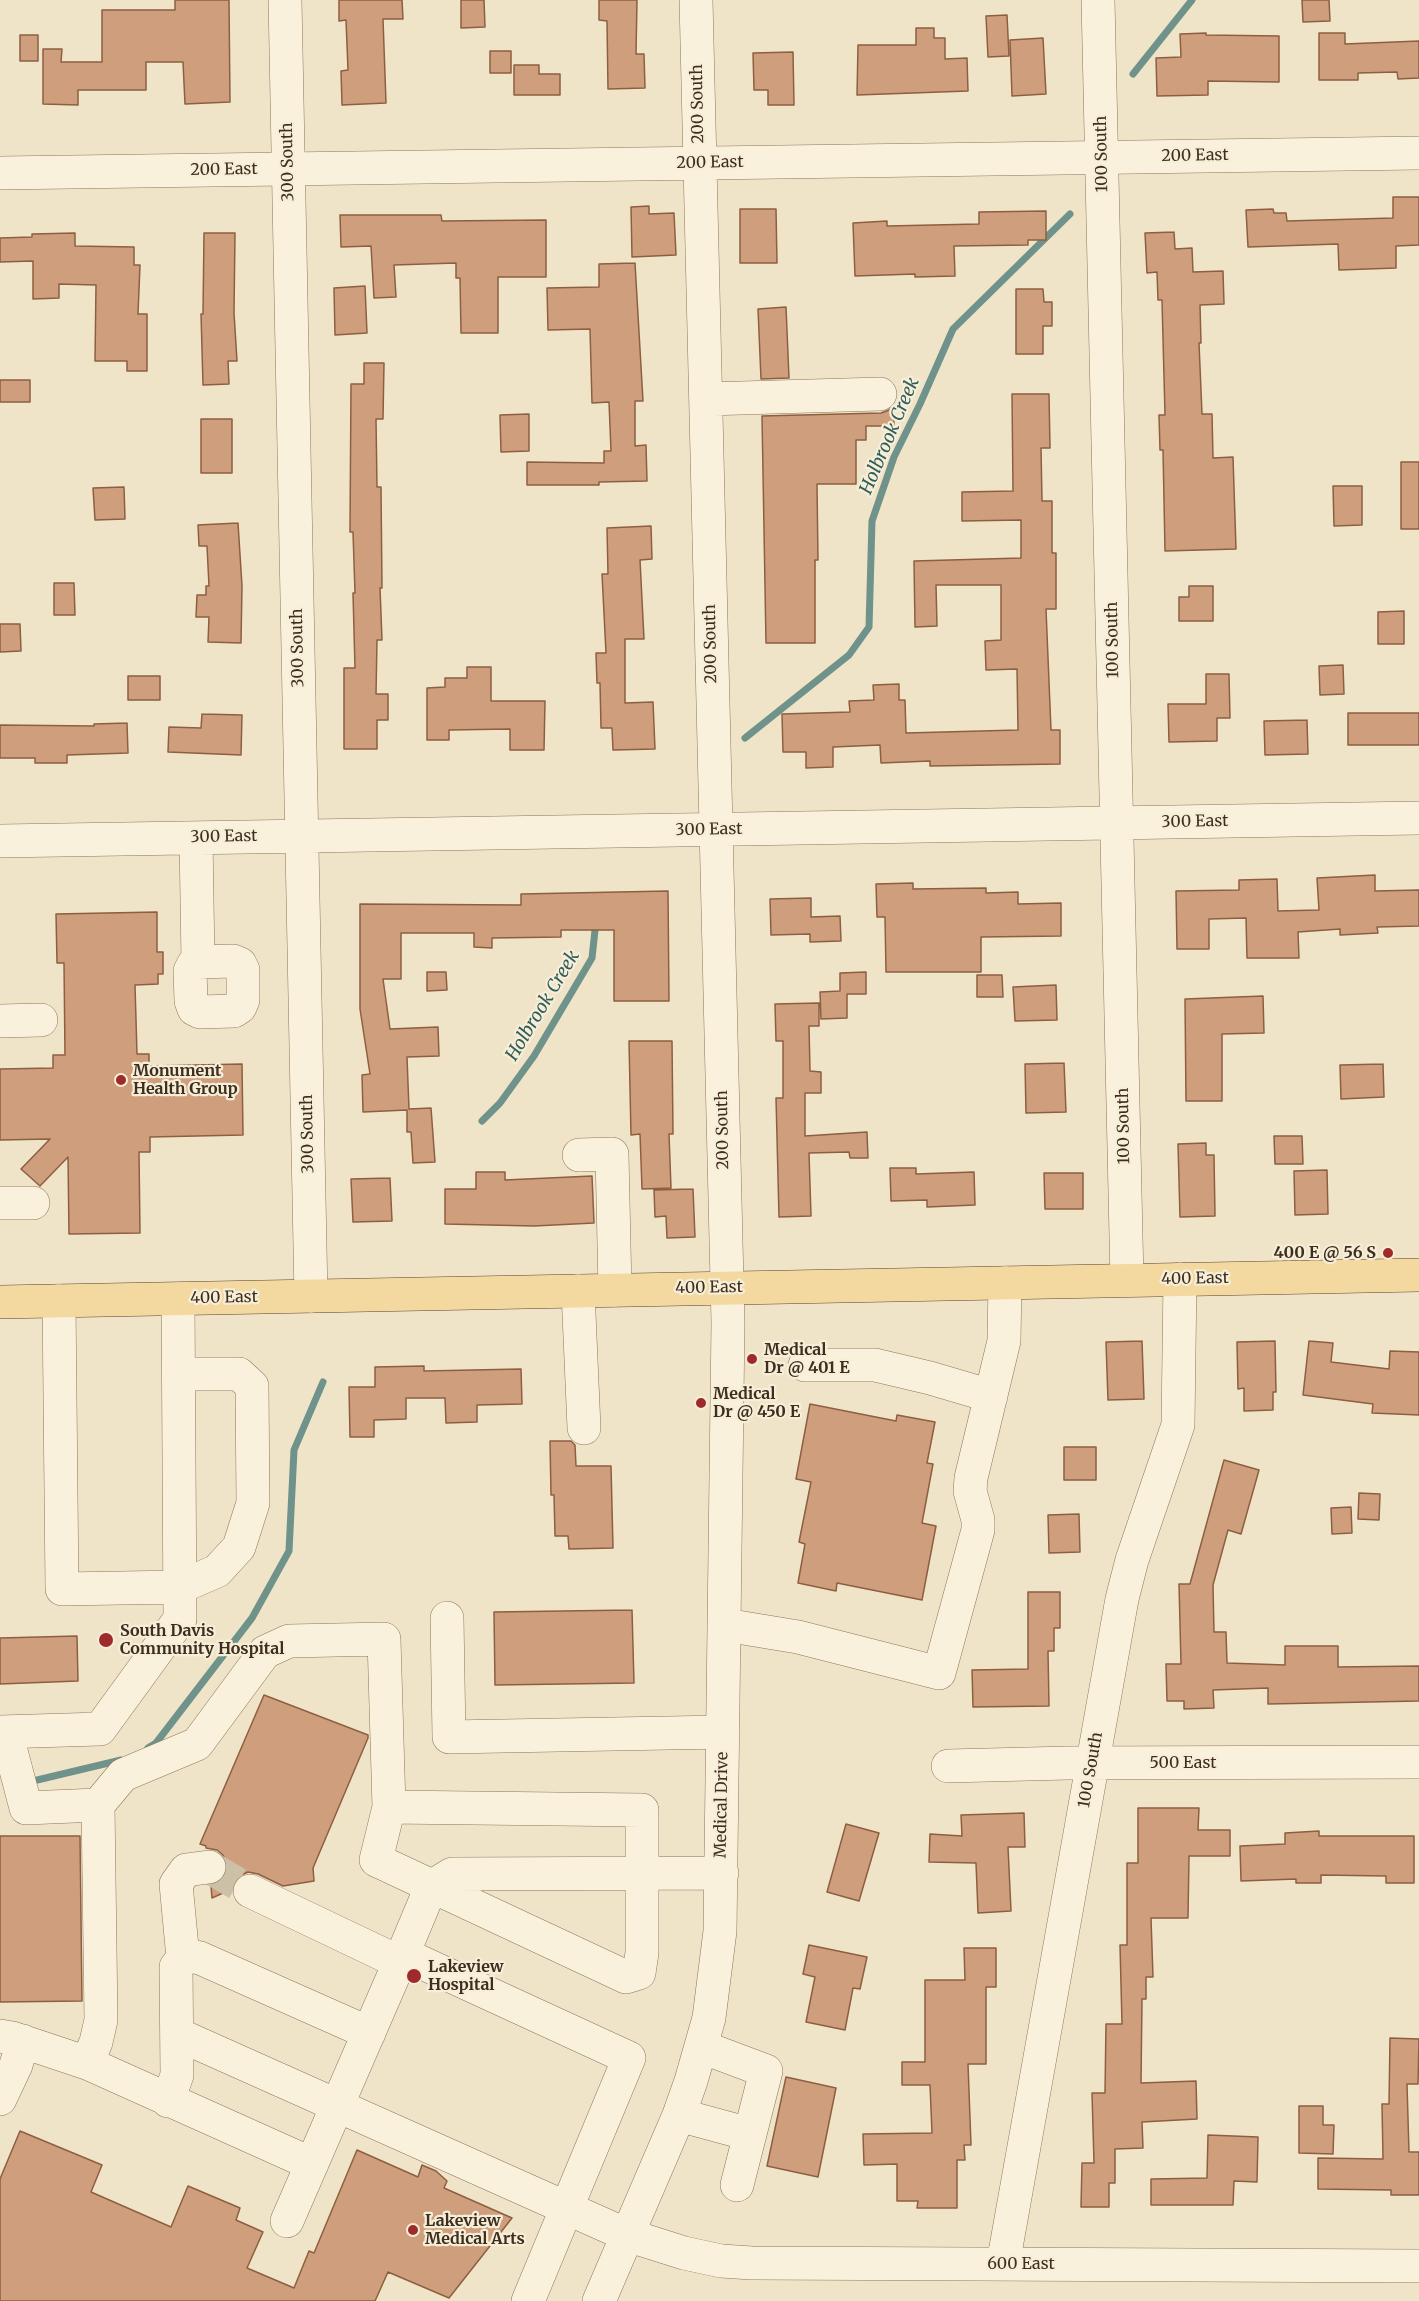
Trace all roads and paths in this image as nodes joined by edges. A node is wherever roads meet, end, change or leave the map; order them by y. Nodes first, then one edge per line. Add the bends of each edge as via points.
1 (285, 0) edge
2 (696, 0) edge
3 (1098, 0) edge
4 (1419, 153) edge
5 (1102, 158) junction
6 (700, 163) junction
7 (289, 169) junction
8 (0, 173) edge
9 (880, 394) dead end
10 (706, 399) junction
11 (1419, 818) edge
12 (1117, 823) junction
13 (716, 830) junction
14 (302, 836) junction
15 (196, 838) junction
16 (0, 841) edge
17 (198, 962) dead end
18 (41, 1020) dead end
19 (0, 1021) edge
20 (579, 1155) dead end
21 (0, 1203) edge
22 (33, 1203) dead end
23 (1419, 1275) edge
24 (1180, 1279) junction
25 (1127, 1280) junction
26 (1005, 1283) junction
27 (727, 1288) junction
28 (615, 1290) junction
29 (578, 1291) junction
30 (311, 1296) junction
31 (178, 1299) junction
32 (59, 1301) junction
33 (0, 1302) edge
34 (806, 1365) dead end
35 (179, 1374) junction
36 (991, 1396) junction
37 (584, 1428) dead end
38 (180, 1587) junction
39 (447, 1618) dead end
40 (725, 1625) junction
41 (3, 1732) edge
42 (723, 1732) junction
43 (1419, 1762) edge
44 (1092, 1763) junction
45 (948, 1766) dead end
46 (98, 1805) junction
47 (389, 1807) junction
48 (208, 1867) dead end
49 (642, 1872) junction
50 (722, 1873) junction
51 (431, 1887) junction
52 (250, 1891) tunnel mouth
53 (183, 1958) junction
54 (401, 1958) junction
55 (369, 2033) junction
56 (177, 2034) junction
57 (12, 2039) edge
58 (702, 2047) junction
59 (87, 2063) junction
60 (0, 2099) edge
61 (168, 2101) junction
62 (338, 2104) junction
63 (679, 2115) junction
64 (749, 2134) junction
65 (312, 2164) junction
66 (737, 2185) dead end
67 (567, 2209) junction
68 (287, 2221) dead end
69 (627, 2235) junction
70 (1003, 2264) junction
71 (1419, 2266) edge
72 (528, 2301) edge
73 (598, 2301) edge

1 - 7 street, 300 South
2 - 6 street, 200 South
3 - 5 street, 100 South
4 - 5 street, 200 East
5 - 6 street, 200 East
5 - 12 street, 100 South
6 - 7 street, 200 East
6 - 10 street, 200 South
7 - 8 street, 200 East
7 - 14 street, 300 South
9 - 10 street
10 - 13 street, 200 South
11 - 12 street, 300 East
12 - 13 street, 300 East
12 - 25 street, 100 South
13 - 14 street, 300 East
13 - 27 street, 200 South
14 - 15 street, 300 East
14 - 30 street, 300 South
15 - 16 street, 300 East
15 - 17 street
18 - 19 street
20 - 28 street via 612,1154
21 - 22 street
23 - 24 main road, 400 East
24 - 25 main road, 400 East
24 - 44 street, 100 South via 1178,1425 1126,1579
25 - 26 main road, 400 East
26 - 27 main road, 400 East
26 - 36 street via 1004,1341
27 - 28 main road, 400 East
27 - 40 street, Medical Drive
28 - 29 main road, 400 East
29 - 30 main road, 400 East
29 - 37 street
30 - 31 main road, 400 East
31 - 32 main road, 400 East
31 - 35 street
32 - 33 main road, 400 East
32 - 38 street via 62,1589
34 - 36 street via 875,1365
35 - 38 street
35 - 38 street via 239,1374 252,1386 253,1503 239,1547 217,1571
36 - 40 street via 971,1478 978,1530 939,1673 798,1637
38 - 41 street via 180,1619 100,1729
39 - 42 street via 449,1737
40 - 42 street, Medical Drive
41 - 46 street via 26,1809
42 - 50 street, Medical Drive
43 - 44 street, 500 East
44 - 45 street, 500 East
44 - 70 street, 100 South
46 - 47 street via 123,1775 197,1744 265,1652 289,1641 384,1639
46 - 59 street via 101,2020
47 - 49 street via 642,1810
47 - 51 street via 375,1860
48 - 53 street via 186,1870 176,1884
49 - 50 street
49 - 51 street via 452,1874
49 - 51 street via 639,1973 626,1977
50 - 58 street, Medical Drive via 717,1960
51 - 54 street
52 - 54 street
53 - 55 street via 200,1958
53 - 56 street via 176,1967
54 - 55 street
54 - 67 street via 629,2058
55 - 62 street
56 - 61 street via 177,2075
56 - 62 street, 600 East
57 - 59 street
57 - 60 street via 16,2065
58 - 63 street, Medical Drive
58 - 64 street via 766,2071
59 - 61 street
61 - 65 street
62 - 65 street
62 - 67 street, 600 East
63 - 64 street
63 - 69 street, Medical Drive
64 - 66 street
65 - 68 street
67 - 69 street, 600 East
67 - 72 street
69 - 70 street, 600 East via 684,2253 737,2262
69 - 73 street, Medical Drive
70 - 71 street, 600 East

